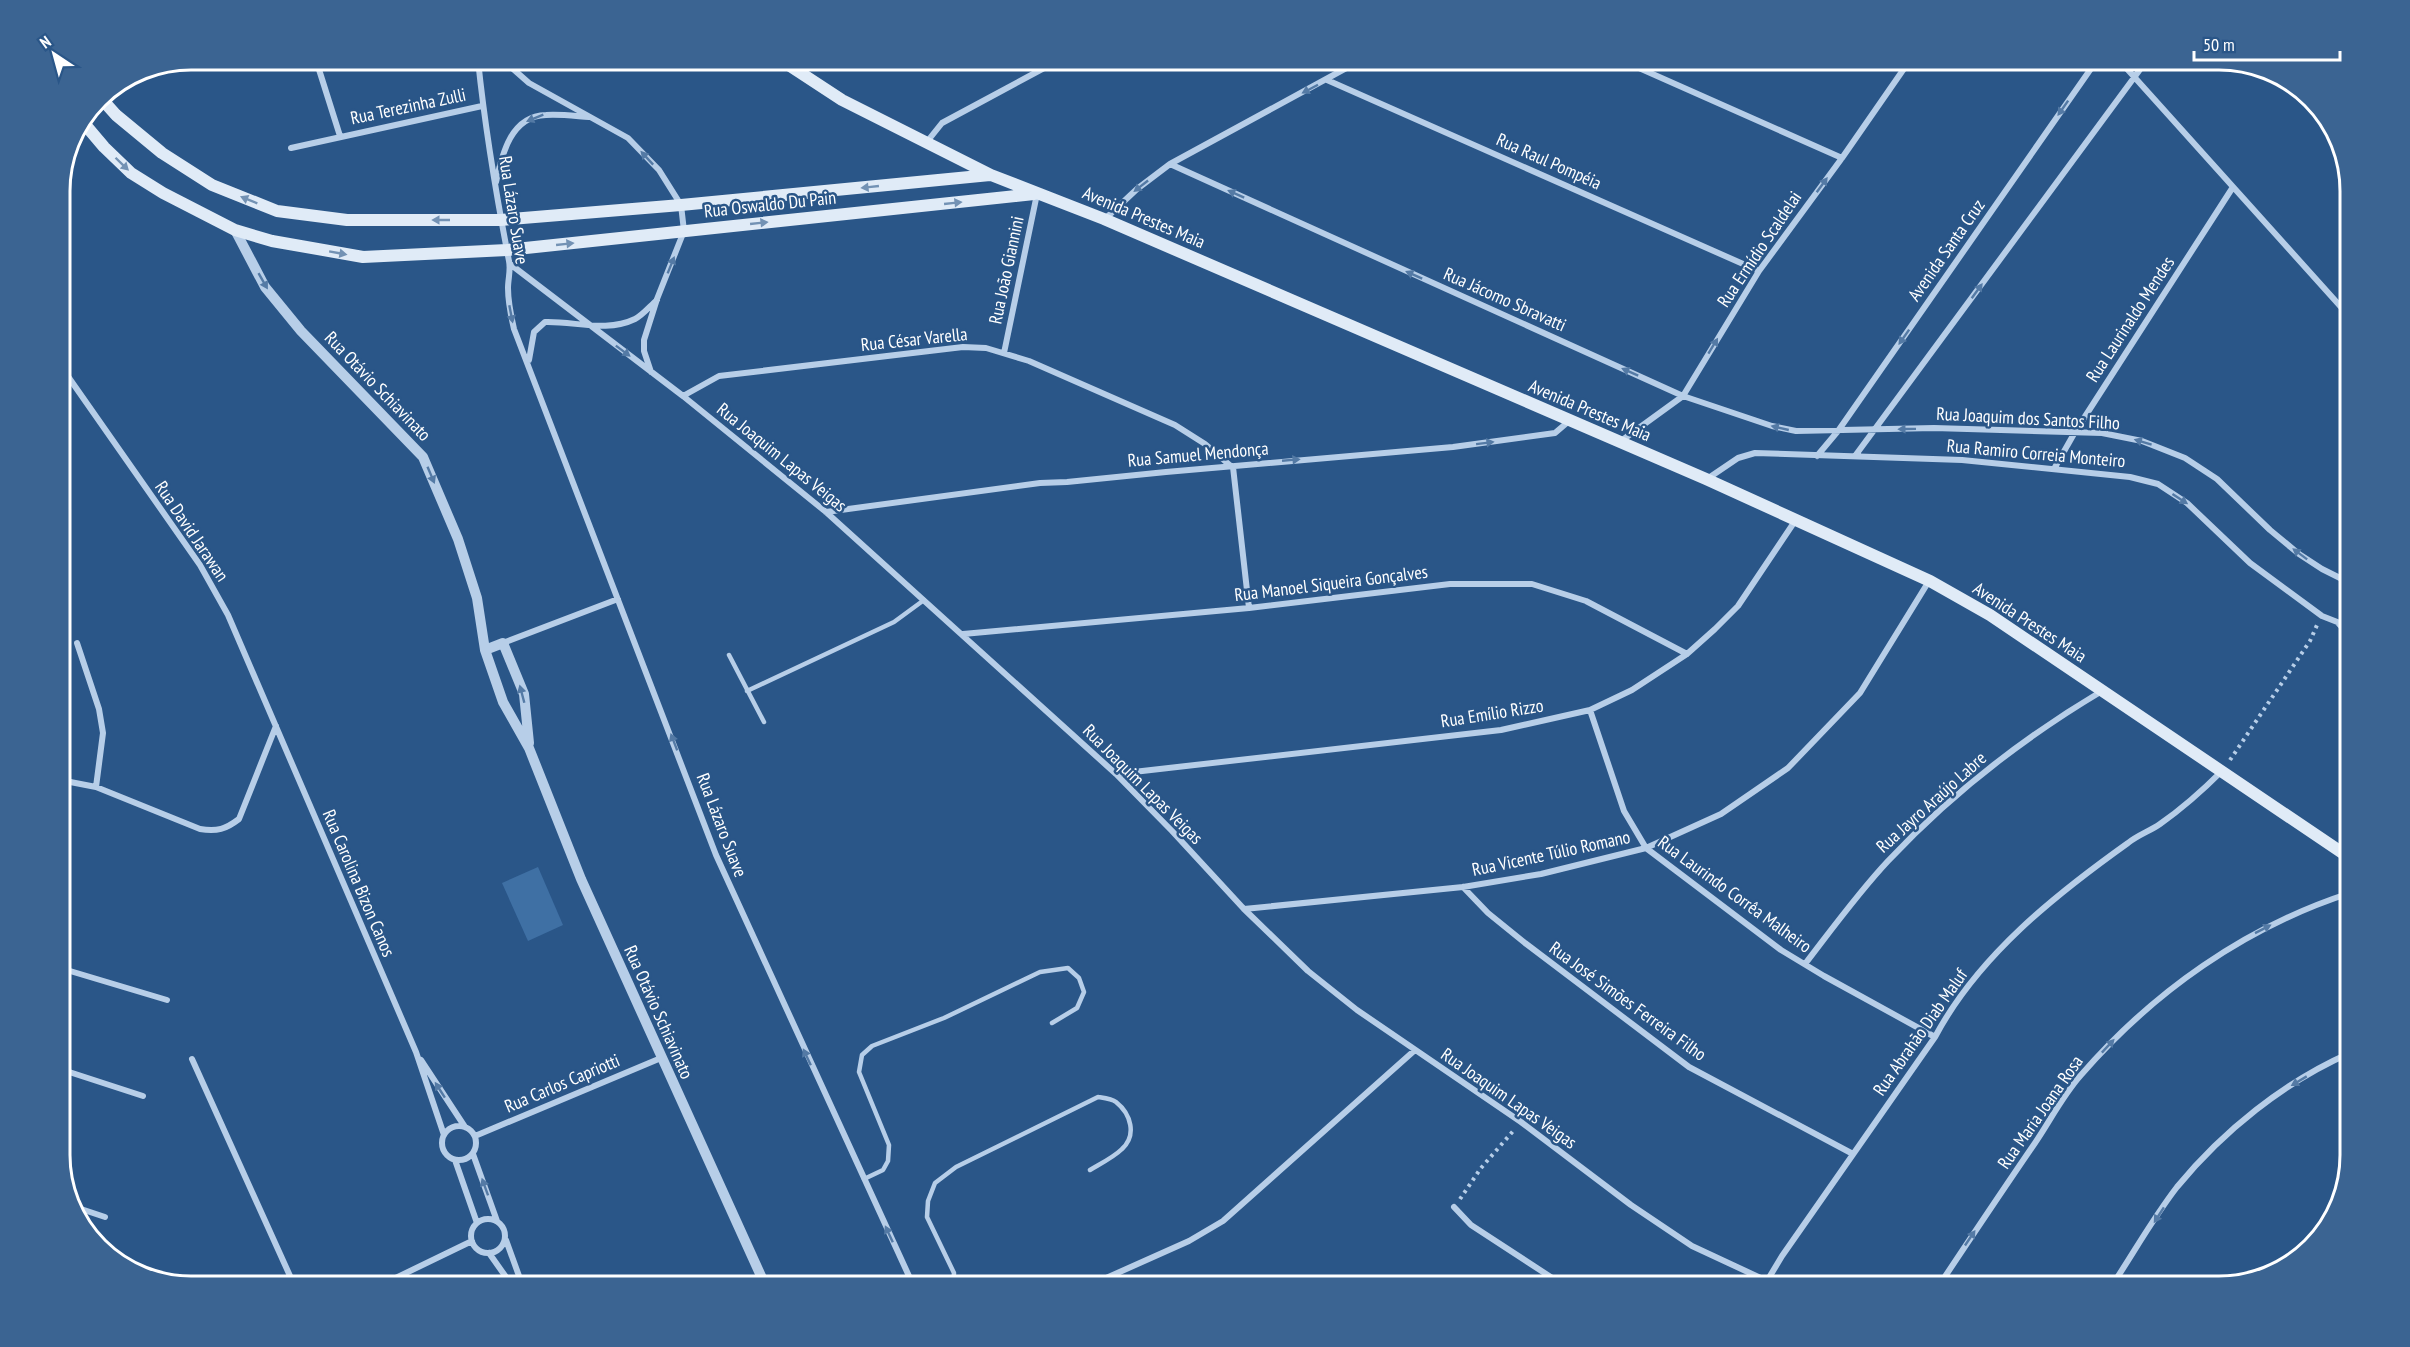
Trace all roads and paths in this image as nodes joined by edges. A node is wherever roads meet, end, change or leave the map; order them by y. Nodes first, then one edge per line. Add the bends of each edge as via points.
1 (319, 70) edge
2 (479, 70) edge
3 (514, 70) edge
4 (796, 70) edge
5 (1040, 70) edge
6 (1344, 70) edge
7 (1644, 70) edge
8 (1903, 70) edge
9 (2090, 70) edge
10 (2129, 70) edge
11 (2138, 70) edge
12 (2134, 75) junction
13 (1327, 80) junction
14 (107, 105) edge
15 (482, 106) junction
16 (592, 118) junction
17 (88, 129) edge
18 (340, 136) junction
19 (927, 143) junction
20 (291, 148) dead end
21 (1842, 158) junction
22 (1170, 164) junction
23 (991, 175) junction
24 (2233, 187) junction
25 (495, 188) junction
26 (1037, 194) junction
27 (681, 205) junction
28 (1104, 219) junction
29 (500, 220) junction
30 (235, 230) junction
31 (684, 231) junction
32 (507, 250) junction
33 (510, 264) junction
34 (1759, 271) junction
35 (657, 300) junction
36 (2339, 304) edge
37 (591, 327) junction
38 (1004, 353) junction
39 (528, 362) junction
40 (651, 372) junction
41 (71, 381) edge
42 (683, 396) junction
43 (1683, 396) junction
44 (1569, 421) junction
45 (1876, 429) junction
46 (1838, 431) junction
47 (2074, 432) junction
48 (1621, 442) junction
49 (1817, 456) junction
50 (1855, 456) junction
51 (1233, 467) junction
52 (2054, 469) junction
53 (1706, 479) junction
54 (826, 512) junction
55 (1795, 521) junction
56 (2339, 578) edge
57 (1930, 581) junction
58 (618, 599) junction
59 (924, 600) junction
60 (1249, 608) junction
61 (2322, 616) junction
62 (2338, 624) edge
63 (963, 634) junction
64 (77, 643) dead end
65 (502, 643) junction
66 (485, 650) junction
67 (1687, 654) junction
68 (729, 655) dead end
69 (747, 691) junction
70 (2103, 691) junction
71 (1590, 710) junction
72 (764, 722) dead end
73 (276, 726) junction
74 (529, 748) junction
75 (2223, 770) junction
76 (1116, 774) junction
77 (71, 782) edge
78 (96, 788) junction
79 (1646, 848) junction
80 (2340, 851) edge
81 (1463, 887) junction
82 (2340, 896) edge
83 (1244, 909) junction
84 (1805, 964) junction
85 (71, 971) edge
86 (167, 1000) dead end
87 (1052, 1023) dead end
88 (1935, 1037) junction
89 (1415, 1050) junction
90 (416, 1052) junction
91 (661, 1058) junction
92 (2340, 1058) edge
93 (192, 1059) dead end
94 (71, 1073) edge
95 (143, 1096) dead end
96 (1521, 1122) junction
97 (465, 1127) junction
98 (444, 1135) junction
99 (475, 1136) junction
100 (473, 1154) junction
101 (1853, 1154) junction
102 (455, 1160) junction
103 (1090, 1170) dead end
104 (864, 1179) junction
105 (1454, 1207) joint
106 (83, 1210) edge
107 (105, 1217) dead end
108 (497, 1221) junction
109 (477, 1223) junction
110 (505, 1239) junction
111 (472, 1241) junction
112 (489, 1253) junction
113 (291, 1276) edge
114 (400, 1276) edge
115 (505, 1276) edge
116 (519, 1276) edge
117 (761, 1276) edge
118 (909, 1276) edge
119 (954, 1276) edge
120 (1111, 1276) edge
121 (1549, 1276) edge
122 (1756, 1276) edge
123 (1770, 1276) edge
124 (1945, 1276) edge
125 (2118, 1276) edge

1 - 18 street, Rua Terezinha Zulli
2 - 15 street, Rua Lázaro Suave
3 - 16 street via 529,83
4 - 19 main road, Avenida Prestes Maia via 842,100
5 - 19 street via 942,123
6 - 13 street
7 - 21 street
8 - 21 street, Rua Ermídio Scaldelai
9 -> 46 street, Avenida Santa Cruz
10 - 12 street
11 - 12 street
12 - 24 street
45 -> 12 street
13 -> 22 street
13 - 34 street, Rua Raul Pompéia
29 -> 14 main road, Rua Oswaldo Du Pain via 347,220 277,211 212,185 172,159
15 - 18 street, Rua Terezinha Zulli
15 - 25 street, Rua Lázaro Suave
16 -> 25 street via 543,114 519,126 501,158
27 -> 16 street via 644,153 628,138
17 -> 30 main road, Rua Oswaldo Du Pain via 130,173
18 - 20 street, Rua Terezinha Zulli
19 - 23 main road, Avenida Prestes Maia
34 -> 21 street, Rua Ermídio Scaldelai
22 -> 28 street
43 -> 22 street, Rua Jácomo Sbravatti
23 - 26 main road, Avenida Prestes Maia
23 -> 27 main road, Rua Oswaldo Du Pain
24 - 36 street
24 - 47 street, Rua Laurinaldo Mendes
25 - 29 street, Rua Lázaro Suave
26 - 28 main road, Avenida Prestes Maia
31 -> 26 main road, Rua Oswaldo Du Pain
26 - 38 street, Rua João Giannini
27 - 29 main road, Rua Oswaldo Du Pain
27 - 31 street
28 - 44 main road, Avenida Prestes Maia
29 - 32 street, Rua Lázaro Suave
30 -> 32 main road, Rua Oswaldo Du Pain via 363,258
30 -> 66 street, Rua Otávio Schiavinato via 265,287 301,331 423,457 477,598
32 -> 31 main road, Rua Oswaldo Du Pain
35 -> 31 street
32 - 33 street, Rua Lázaro Suave
33 - 37 street, Rua Joaquim Lapas Veigas
33 -> 39 street, Rua Lázaro Suave via 510,312
43 -> 34 street, Rua Ermídio Scaldelai
35 - 37 street via 636,318
35 - 40 street via 644,340
37 - 39 street via 564,321 545,322 534,332
37 -> 40 street, Rua Joaquim Lapas Veigas
38 - 42 street, Rua César Varella via 963,347 719,376
38 - 51 street, Rua César Varella via 1175,425
39 - 58 street, Rua Lázaro Suave
40 - 42 street, Rua Joaquim Lapas Veigas
41 - 73 street, Rua David Jarawan via 200,565 228,615
42 - 54 street, Rua Joaquim Lapas Veigas
46 -> 43 street, Rua Jácomo Sbravatti via 1796,431 1772,426
43 - 48 street, Rua Ermídio Scaldelai
44 - 48 main road, Avenida Prestes Maia
51 -> 44 street, Rua Samuel Mendonça via 1520,438 1555,433
45 - 46 street, Rua Joaquim dos Santos Filho
47 -> 45 street, Rua Joaquim dos Santos Filho
45 - 50 street
46 - 49 street, Avenida Santa Cruz
47 - 52 street, Rua Laurinaldo Mendes
56 -> 47 street, Rua Joaquim dos Santos Filho via 2300,554 2217,479 2186,458 2142,441
48 - 53 main road, Avenida Prestes Maia
49 - 50 street, Rua Ramiro Correia Monteiro
49 - 53 street, Rua Ramiro Correia Monteiro via 1755,453 1738,458
50 - 52 street, Rua Ramiro Correia Monteiro
51 - 54 street, Rua Samuel Mendonça via 1040,483
51 - 60 street
52 -> 61 street, Rua Ramiro Correia Monteiro via 2158,484 2187,503 2250,563
53 - 55 main road, Avenida Prestes Maia
54 - 59 street, Rua Joaquim Lapas Veigas
55 - 57 main road, Avenida Prestes Maia
55 - 67 street, Rua Emílio Rizzo via 1738,606
57 - 70 main road, Avenida Prestes Maia via 1990,615
57 - 79 street, Rua Vicente Túlio Romano via 1860,693 1788,768 1721,814
58 - 65 street
104 -> 58 street, Rua Lázaro Suave via 716,855
59 - 63 street, Rua Joaquim Lapas Veigas
59 - 69 lane via 894,622
60 - 63 street, Rua Manoel Siqueira Gonçalves
60 - 67 street, Rua Manoel Siqueira Gonçalves via 1450,584 1532,584 1586,601
61 - 62 street, Rua Ramiro Correia Monteiro
61 - 75 path via 2310,641
63 - 76 street, Rua Joaquim Lapas Veigas
64 - 78 street via 103,733
65 - 66 street
74 -> 65 street, Rua Otávio Schiavinato via 524,694
66 - 74 street, Rua Otávio Schiavinato via 503,702
67 - 71 street, Rua Emílio Rizzo via 1632,690
68 - 69 lane
69 - 72 lane
70 - 75 main road, Avenida Prestes Maia
70 - 84 street, Rua Jayro Araújo Labre via 2015,748 1935,814 1887,862
71 - 76 street, Rua Emílio Rizzo via 1501,730
71 - 79 street, Rua Laurindo Corrêa Malheiro via 1624,811
73 - 78 street via 239,819 229,827 214,832 200,829
73 - 90 street, Rua Carolina Bizon Canos
74 - 91 street, Rua Otávio Schiavinato via 581,879
75 - 80 main road, Avenida Prestes Maia
75 - 88 street, Rua Abrahão Diab Maluf via 2182,808 2131,840 2044,907 1978,974 1950,1008
76 - 83 street, Rua Joaquim Lapas Veigas
77 - 78 street
79 - 81 street, Rua Vicente Túlio Romano via 1540,874
79 - 84 street, Rua Laurindo Corrêa Malheiro
81 - 83 street, Rua Vicente Túlio Romano
81 - 101 street, Rua José Simões Ferreira Filho via 1525,943 1689,1067
124 -> 82 street, Rua Maria Joana Rosa via 2079,1077 2126,1027 2212,960 2314,904
83 - 89 street, Rua Joaquim Lapas Veigas via 1308,971
84 - 88 street, Rua Laurindo Corrêa Malheiro
85 - 86 street
87 - 104 lane via 1077,1008 1084,992 1068,968 1040,972 944,1018 872,1046 862,1055 859,1072 889,1145 883,1170
88 - 101 street, Rua Abrahão Diab Maluf
89 - 96 street, Rua Joaquim Lapas Veigas
89 - 120 street via 1224,1221 1190,1241
97 -> 90 street, Rua Carolina Bizon Canos
90 - 98 street, Rua Carolina Bizon Canos
91 - 99 street, Rua Carlos Capriotti
91 - 117 street, Rua Otávio Schiavinato
92 -> 125 street via 2292,1084 2222,1138 2176,1188
93 - 113 street
94 - 95 street
96 - 105 path
96 - 122 street, Rua Joaquim Lapas Veigas via 1692,1246
97 - 98 street via 453,1127
97 - 99 street
98 - 102 street via 443,1150
99 - 100 street
100 - 102 street via 465,1160
108 -> 100 street
101 - 123 street, Rua Abrahão Diab Maluf
102 - 109 street
103 - 119 lane via 1123,1148 1131,1134 1124,1110 1115,1101 1098,1097 956,1167 935,1183 927,1217
118 -> 104 street, Rua Lázaro Suave
105 - 121 street via 1479,1231
106 - 107 street
108 - 109 street
108 - 110 street via 504,1228
109 - 111 street
110 - 112 street via 500,1250
110 - 116 street
111 - 112 street via 478,1250
111 - 114 street
112 - 115 street

